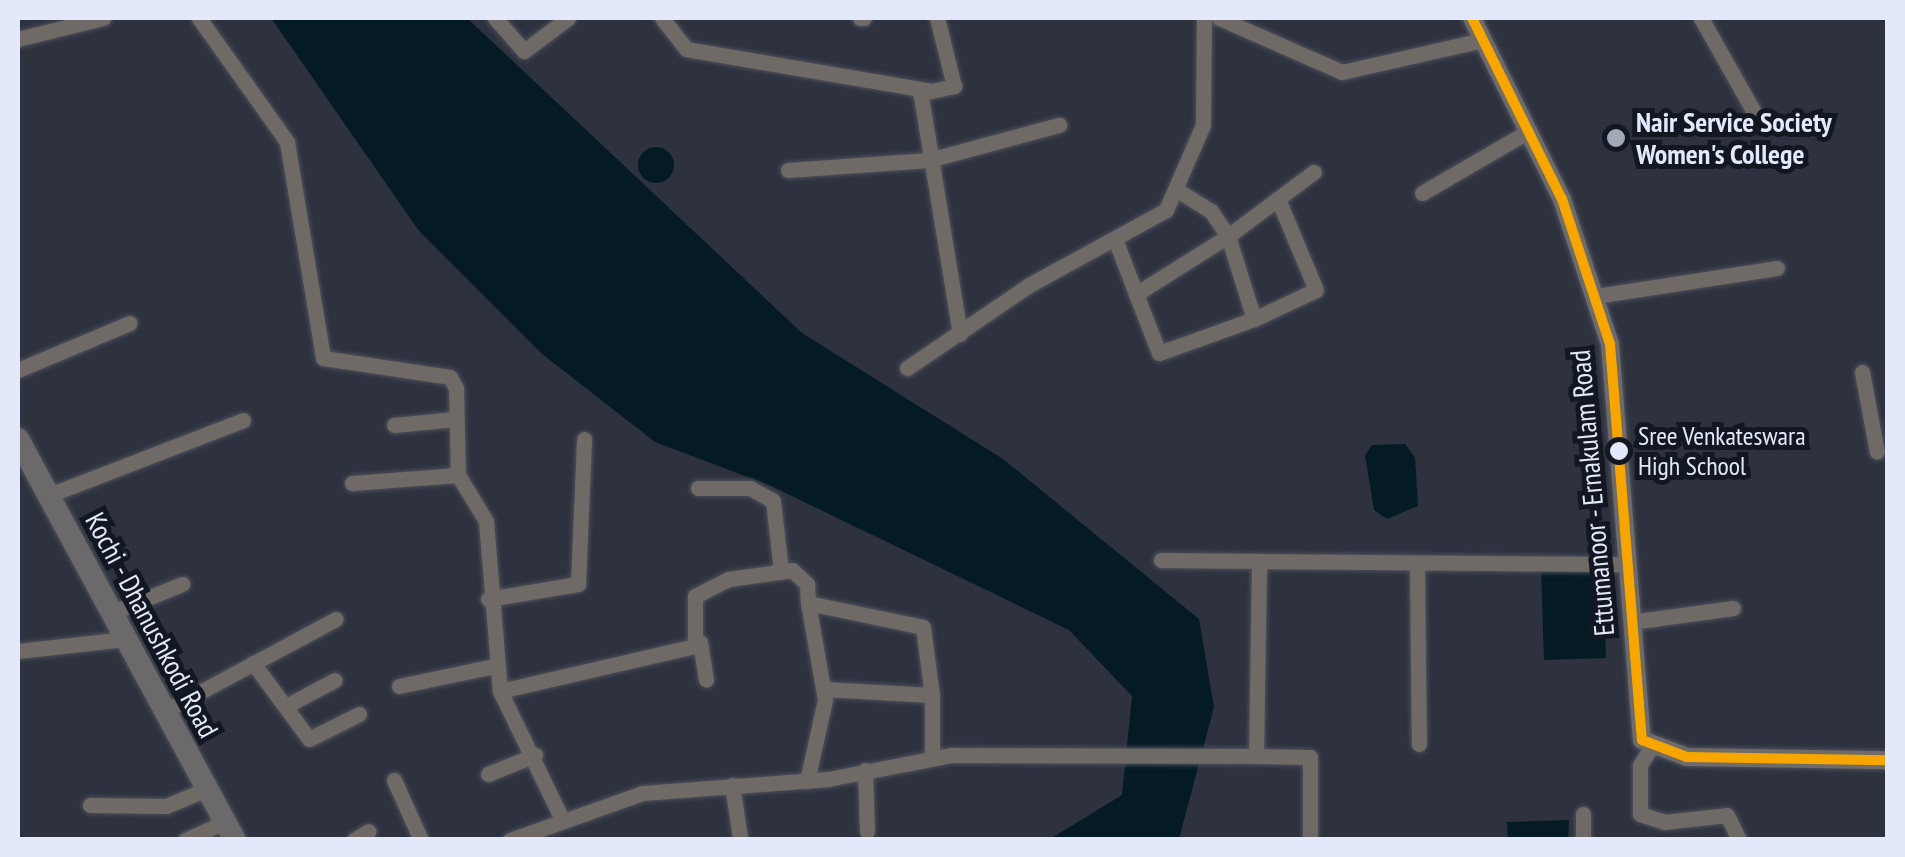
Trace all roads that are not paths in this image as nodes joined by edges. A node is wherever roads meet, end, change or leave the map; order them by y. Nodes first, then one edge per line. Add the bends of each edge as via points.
1 (103, 18) edge
2 (199, 18) edge
3 (494, 18) edge
4 (568, 18) edge
5 (662, 18) edge
6 (937, 18) edge
7 (1204, 18) edge
8 (1219, 18) edge
9 (1472, 18) edge
10 (1701, 18) edge
11 (18, 39) edge
12 (1484, 40) junction
13 (920, 90) junction
14 (1754, 112) dead end
15 (1059, 125) dead end
16 (1529, 131) junction
17 (930, 160) junction
18 (788, 170) dead end
19 (1314, 172) dead end
20 (1176, 190) junction
21 (1422, 194) dead end
22 (1278, 199) junction
23 (1228, 236) junction
24 (1115, 239) junction
25 (1777, 268) dead end
26 (1136, 294) junction
27 (1596, 296) junction
28 (1254, 319) junction
29 (130, 323) dead end
30 (960, 334) junction
31 (907, 368) dead end
32 (18, 370) edge
33 (1862, 372) dead end
34 (456, 419) junction
35 (243, 420) dead end
36 (394, 425) dead end
37 (584, 439) dead end
38 (20, 447) edge
39 (1877, 452) dead end
40 (458, 475) junction
41 (352, 483) dead end
42 (698, 488) dead end
43 (49, 495) junction
44 (1162, 560) dead end
45 (1259, 561) junction
46 (1627, 564) junction
47 (1417, 565) junction
48 (781, 570) junction
49 (182, 584) dead end
50 (488, 599) junction
51 (808, 603) junction
52 (1732, 608) dead end
53 (111, 613) junction
54 (336, 619) dead end
55 (1631, 622) junction
56 (125, 639) junction
57 (700, 642) junction
58 (18, 651) edge
59 (254, 663) junction
60 (495, 666) junction
61 (335, 680) dead end
62 (706, 680) dead end
63 (399, 686) dead end
64 (823, 689) junction
65 (500, 691) junction
66 (932, 695) junction
67 (286, 706) junction
68 (163, 712) junction
69 (360, 714) dead end
70 (1418, 744) dead end
71 (1650, 748) junction
72 (535, 755) junction
73 (1256, 756) junction
74 (932, 757) junction
75 (1888, 760) edge
76 (865, 770) junction
77 (488, 774) dead end
78 (394, 780) dead end
79 (807, 781) junction
80 (732, 785) junction
81 (207, 789) junction
82 (90, 805) dead end
83 (1582, 814) dead end
84 (562, 817) junction
85 (230, 831) edge
86 (867, 831) dead end
87 (740, 836) dead end
88 (185, 840) edge
89 (421, 840) edge
90 (510, 840) edge
91 (1310, 840) edge
92 (1582, 840) edge
93 (1739, 840) edge

1 - 11 street
2 - 34 street via 287,142 323,358 450,377
3 - 4 street via 524,51
5 - 13 street via 686,49
6 - 13 street via 954,86
7 - 20 street via 1203,125
8 - 12 street via 1342,72
9 - 12 main road, Ettumanoor - Ernakulam Road
10 - 14 street
12 - 16 main road, Ettumanoor - Ernakulam Road
13 - 17 street
15 - 17 street
16 - 21 street
16 - 27 main road, Ettumanoor - Ernakulam Road
17 - 18 street
17 - 30 street
19 - 22 street
20 - 23 street via 1211,211
20 - 24 street via 1166,210
22 - 23 street
22 - 28 street via 1316,290
23 - 26 street
23 - 28 street
24 - 26 street
24 - 30 street
25 - 27 street
26 - 28 street via 1159,353
27 - 46 main road, Ettumanoor - Ernakulam Road via 1617,382
29 - 32 street
30 - 31 street
33 - 39 street
34 - 36 street
34 - 40 street
35 - 43 street
37 - 50 street via 578,584
38 - 43 highway, Kochi - Dhanushkodi Road
40 - 41 street
40 - 50 street via 486,522
42 - 48 street via 750,488 773,501
43 - 53 highway, Kochi - Dhanushkodi Road
44 - 45 street
45 - 47 street
45 - 73 street
46 - 47 street
46 - 55 main road, Ettumanoor - Ernakulam Road
47 - 70 street
48 - 51 street via 802,574
48 - 57 street via 696,596 690,616
49 - 53 street
50 - 60 street
51 - 64 street
51 - 66 street via 924,627
52 - 55 street
53 - 56 highway, Kochi - Dhanushkodi Road
54 - 59 street
55 - 71 main road, Ettumanoor - Ernakulam Road via 1637,730
56 - 58 street
56 - 68 highway, Kochi - Dhanushkodi Road
57 - 62 street
57 - 65 street
59 - 67 street
59 - 68 street
60 - 63 street
60 - 65 street
61 - 67 street
64 - 66 street
64 - 79 street
65 - 72 street
66 - 74 street
67 - 69 street via 313,740
68 - 81 highway, Kochi - Dhanushkodi Road
71 - 75 main road via 1687,757
71 - 93 street via 1640,765 1640,814 1727,815
72 - 77 street
72 - 84 street
73 - 74 street
73 - 91 street via 1310,757
74 - 76 street
76 - 79 street
76 - 86 street
78 - 89 street
79 - 80 street
80 - 84 street via 643,793
80 - 87 street
81 - 82 street via 166,806
81 - 85 highway, Kochi - Dhanushkodi Road
83 - 92 street
84 - 90 street
85 - 88 street

